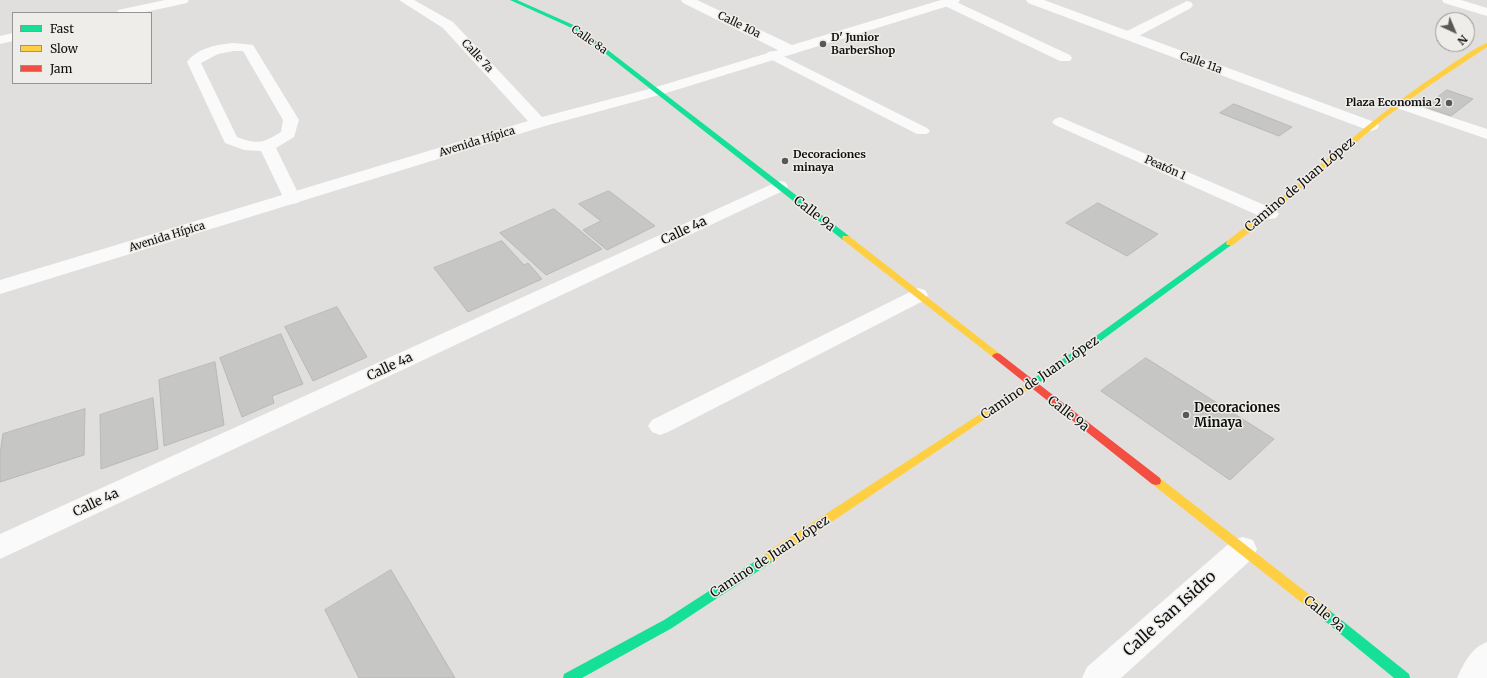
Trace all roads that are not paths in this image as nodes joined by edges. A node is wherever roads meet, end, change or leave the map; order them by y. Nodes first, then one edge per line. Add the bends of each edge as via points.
1 (183, 0) edge
2 (405, 0) edge
3 (513, 0) edge
4 (1032, 0) edge
5 (1448, 0) edge
6 (691, 1) edge
7 (951, 1) edge
8 (1187, 5) dead end
9 (128, 12) edge
10 (1487, 12) edge
11 (1128, 36) junction
12 (12, 37) edge
13 (0, 40) edge
14 (1487, 45) edge
15 (790, 50) junction
16 (773, 55) junction
17 (1065, 58) dead end
18 (658, 91) junction
19 (1399, 104) junction
20 (1060, 122) dead end
21 (539, 123) junction
22 (1371, 126) junction
23 (922, 131) dead end
24 (1487, 134) edge
25 (266, 147) junction
26 (779, 186) junction
27 (292, 199) junction
28 (1270, 214) junction
29 (0, 287) edge
30 (918, 296) junction
31 (1031, 385) junction
32 (660, 426) dead end
33 (0, 547) edge
34 (1243, 549) junction
35 (1487, 657) edge
36 (569, 678) edge
37 (1098, 678) edge
38 (1404, 678) edge
39 (1473, 678) edge

1 - 9 street
2 - 21 street, Calle 7a via 448,25
3 - 18 street, Calle 8a via 576,28
4 - 11 street, Calle 11a
5 - 10 street
6 - 15 street, Calle 10a
7 - 15 street, Avenida Hípica
7 - 17 lane
8 - 11 lane
11 - 22 street, Calle 11a
12 - 13 street
14 - 19 street, Camino de Juan López via 1425,84
15 - 16 street, Avenida Hípica
16 - 18 street, Avenida Hípica
16 - 23 lane
18 - 21 street, Avenida Hípica
18 - 26 street, Calle 9a
19 - 22 street, Camino de Juan López
19 - 24 lane
20 - 28 lane, Peatón 1
21 - 27 street, Avenida Hípica
22 - 28 street, Camino de Juan López
25 - 25 lane via 288,134 290,120 248,48 237,46 221,49 194,62 231,140 244,145
25 - 27 lane
26 - 30 street, Calle 9a
26 - 33 street, Calle 4a
27 - 29 street, Avenida Hípica
28 - 31 street, Camino de Juan López
30 - 31 street, Calle 9a
30 - 32 lane
31 - 34 street, Calle 9a
31 - 36 street, Camino de Juan López via 668,624
34 - 37 street, Calle San Isidro
34 - 38 street, Calle 9a
35 - 39 street

